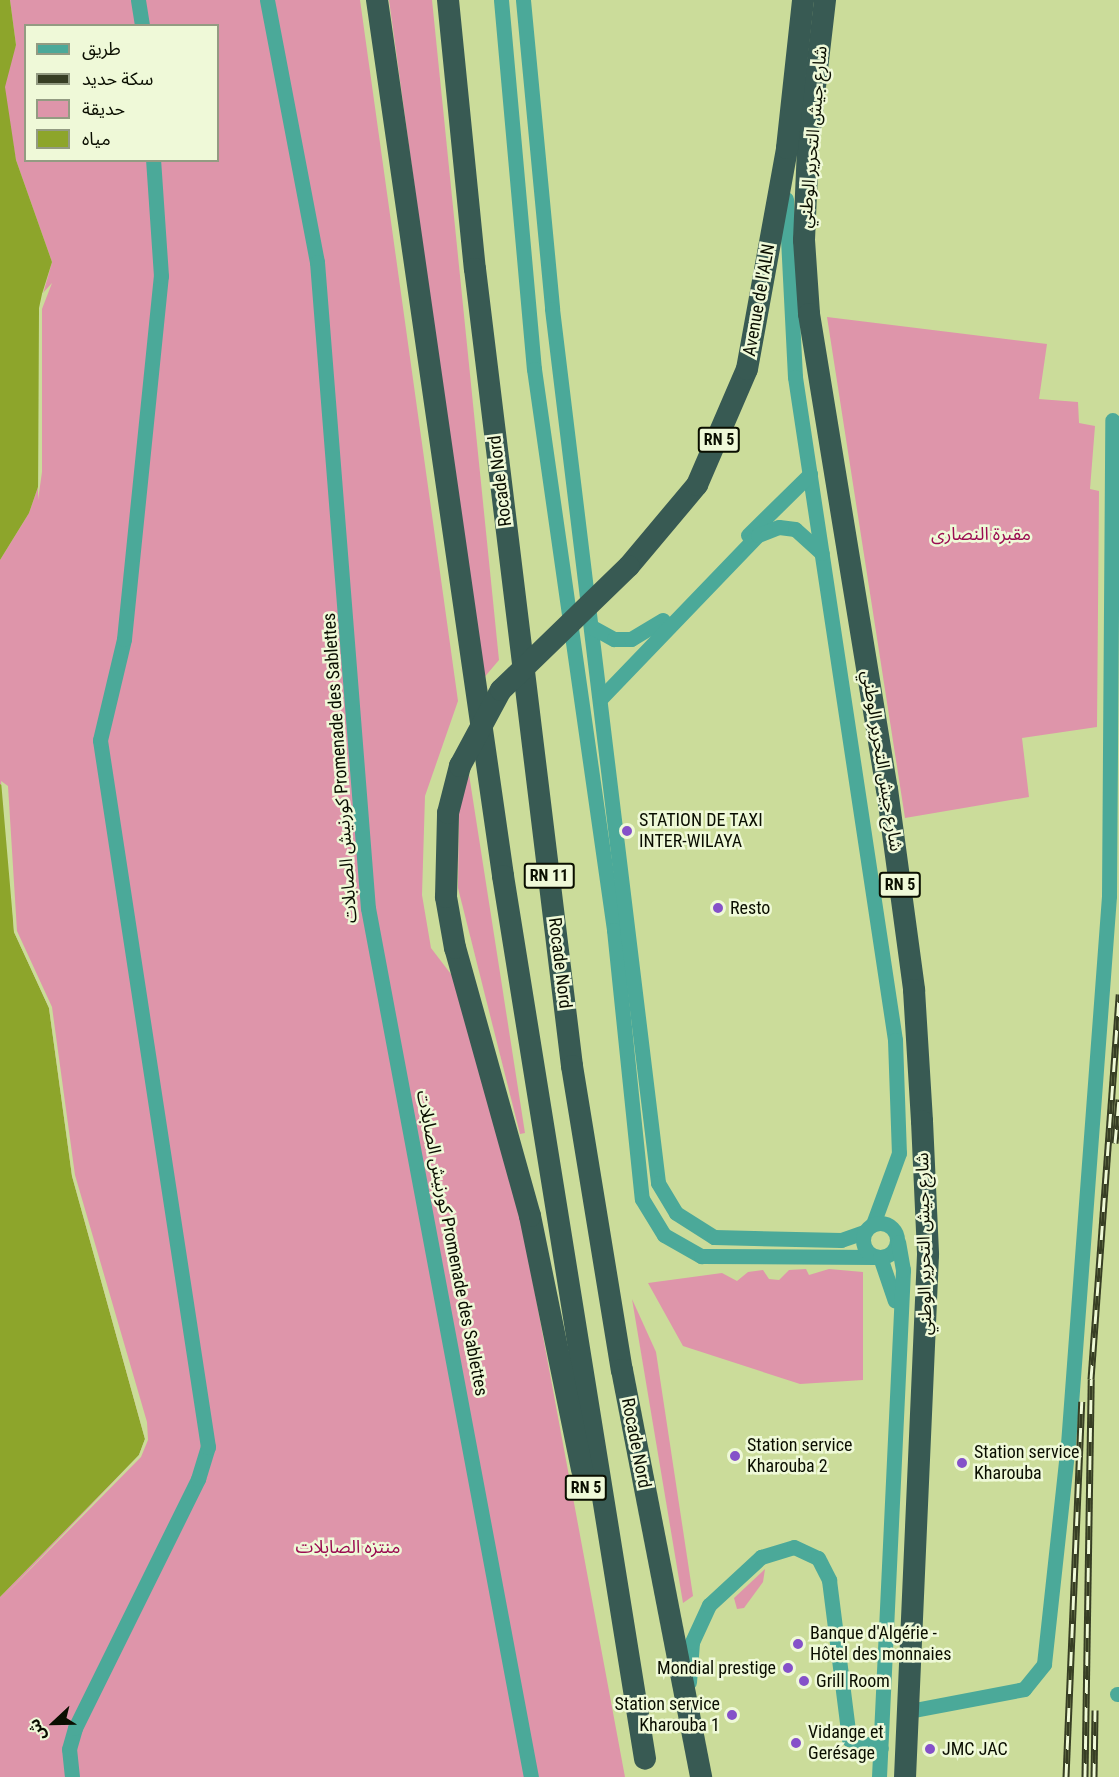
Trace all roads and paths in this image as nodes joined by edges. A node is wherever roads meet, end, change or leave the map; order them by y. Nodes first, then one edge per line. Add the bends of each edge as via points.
1 (138, 0) edge
2 (267, 0) edge
3 (377, 0) edge
4 (448, 0) edge
5 (501, 0) edge
6 (523, 0) edge
7 (803, 0) edge
8 (825, 0) edge
9 (142, 24) edge
10 (787, 148) junction
11 (153, 162) edge
12 (1112, 420) dead end
13 (810, 474) junction
14 (822, 553) junction
15 (592, 627) junction
16 (602, 698) junction
17 (869, 1228) junction
18 (898, 1242) junction
19 (878, 1257) junction
20 (897, 1318) junction
21 (909, 1711) junction
22 (695, 1745) junction
23 (881, 1748) junction
24 (647, 1768) edge
25 (72, 1777) edge
26 (531, 1777) edge
27 (702, 1777) edge
28 (879, 1777) edge
29 (905, 1777) edge

1 - 9 street
2 - 26 street, كورنيش الصابلات Promenade des Sablettes via 317,262 368,908
3 - 24 highway, RN 11 via 502,876
4 - 22 highway, Rocade Nord / RN 11 via 475,269 572,1066 622,1370
5 - 19 street via 533,358 614,930 642,1199 664,1235 701,1256
6 - 15 street via 550,297
7 - 10 highway, Avenue de l'ALN / RN 5
8 - 21 highway, شارع جيش التحرير الوطني / RN 5 via 807,160 804,240 809,314 888,801 914,990 922,1121 928,1255
10 - 13 street via 788,291
10 - 24 highway, Avenue de l'ALN / RN 5, bridge via 747,369 697,485 629,566 501,690 460,766 448,813 446,897 455,948 530,1216
11 - 25 street via 161,276 124,639 100,740 208,1447 198,1479 75,1728 69,1749
12 - 21 street via 1109,896 1068,1444 1044,1664 1024,1689
13 - 14 street
13 - 15 street via 654,629 623,640
14 - 16 street via 795,529 779,527 758,535
14 - 17 street via 895,1040 899,1153
15 - 16 street
16 - 17 street via 663,1195 691,1227 724,1240 841,1240
17 - 18 street via 891,1226
17 - 19 street via 864,1247
18 - 19 street via 894,1251
18 - 20 street via 903,1270
19 - 20 street via 890,1277
20 - 23 street
21 - 29 highway, شارع جيش التحرير الوطني / RN 5
22 - 23 street via 689,1679 692,1642 703,1614 761,1557 794,1547 818,1558 829,1580 849,1739
22 - 27 highway, Rocade Nord
23 - 28 street

